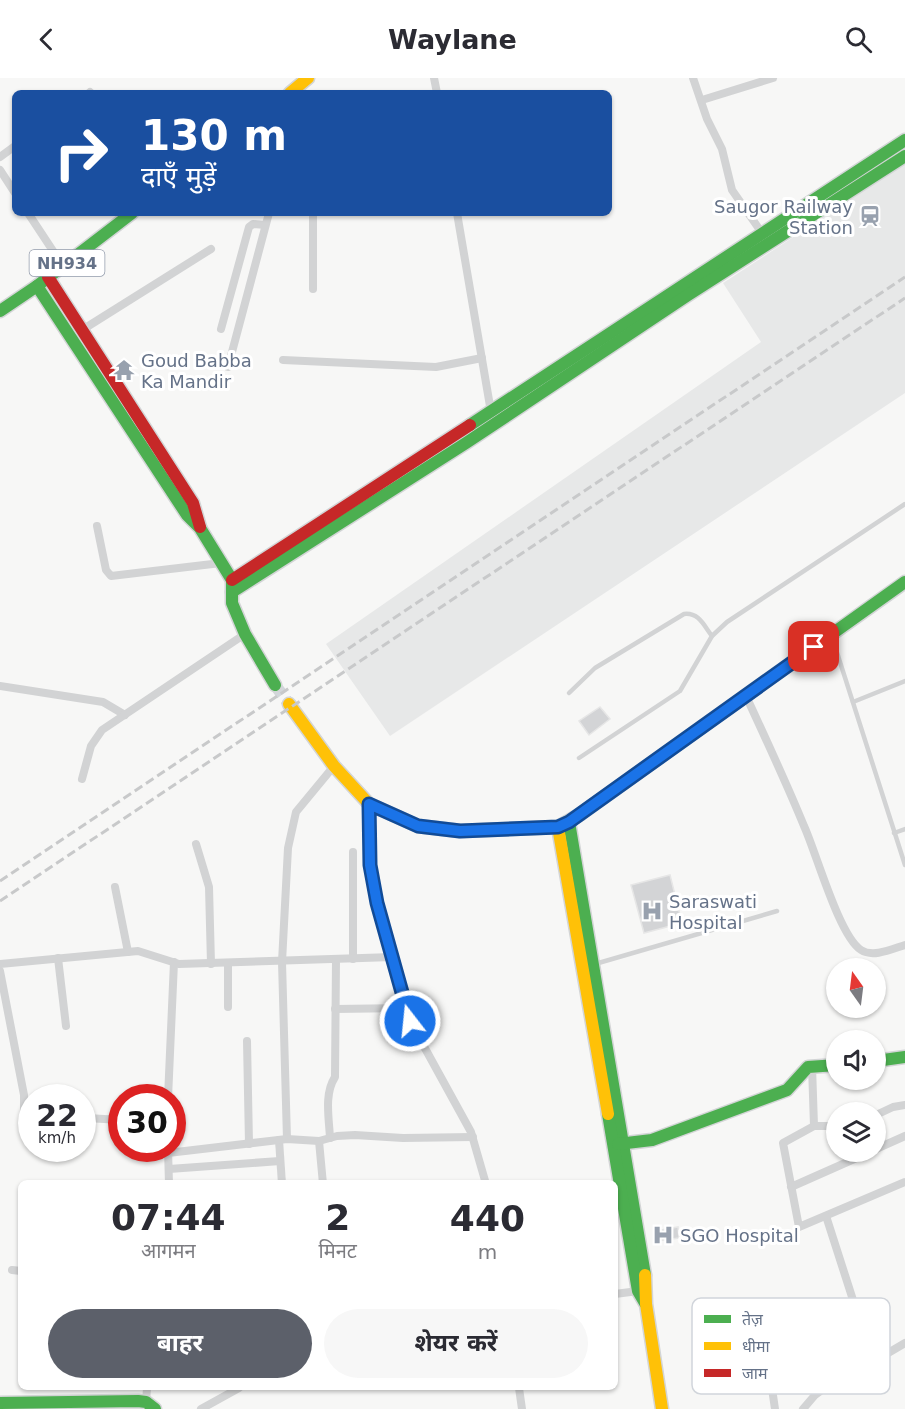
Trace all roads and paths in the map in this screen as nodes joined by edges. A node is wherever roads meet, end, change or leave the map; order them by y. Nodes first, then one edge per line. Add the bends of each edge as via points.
1 (308, 78) edge
2 (693, 78) edge
3 (773, 78) edge
4 (294, 90) edge
5 (702, 100) junction
6 (905, 140) edge
7 (905, 156) edge
8 (0, 170) edge
9 (12, 188) edge
10 (30, 216) edge
11 (126, 216) edge
12 (268, 216) edge
13 (313, 216) edge
14 (458, 216) edge
15 (266, 225) junction
16 (762, 233) junction
17 (212, 249) dead end
18 (63, 266) junction
19 (48, 277) junction
20 (37, 286) junction
21 (314, 289) dead end
22 (2, 306) edge
23 (221, 329) dead end
24 (82, 330) junction
25 (482, 358) junction
26 (283, 360) dead end
27 (228, 367) dead end
28 (491, 412) junction
29 (905, 504) edge
30 (97, 526) dead end
31 (200, 528) junction
32 (221, 563) junction
33 (905, 582) edge
34 (232, 586) junction
35 (245, 634) junction
36 (831, 635) junction
37 (712, 636) junction
38 (905, 681) edge
39 (275, 685) tunnel mouth
40 (0, 686) edge
41 (569, 693) dead end
42 (746, 696) junction
43 (853, 702) junction
44 (289, 704) tunnel mouth
45 (124, 715) junction
46 (579, 758) dead end
47 (334, 766) junction
48 (82, 779) dead end
49 (369, 804) junction
50 (564, 824) junction
51 (905, 829) edge
52 (894, 832) junction
53 (196, 844) dead end
54 (353, 852) dead end
55 (905, 865) edge
56 (115, 887) dead end
57 (777, 911) dead end
58 (905, 945) edge
59 (128, 952) junction
60 (393, 957) junction
61 (58, 958) junction
62 (352, 959) junction
63 (336, 960) junction
64 (174, 962) junction
65 (282, 962) junction
66 (212, 963) junction
67 (228, 963) junction
68 (0, 964) edge
69 (593, 965) junction
70 (0, 971) edge
71 (228, 1007) dead end
72 (407, 1008) junction
73 (335, 1009) junction
74 (66, 1026) dead end
75 (247, 1041) dead end
76 (905, 1057) edge
77 (886, 1060) edge
78 (826, 1065) edge
79 (812, 1066) junction
80 (22, 1084) edge
81 (169, 1084) edge
82 (905, 1105) edge
83 (886, 1110) edge
84 (814, 1126) junction
85 (826, 1126) edge
86 (905, 1136) edge
87 (473, 1137) junction
88 (330, 1138) junction
89 (283, 1140) junction
90 (319, 1141) junction
91 (249, 1144) junction
92 (619, 1144) junction
93 (886, 1145) edge
94 (186, 1149) edge
95 (280, 1161) junction
96 (169, 1162) edge
97 (847, 1162) edge
98 (169, 1169) junction
99 (169, 1180) edge
100 (282, 1180) edge
101 (323, 1180) edge
102 (485, 1180) edge
103 (905, 1182) edge
104 (791, 1187) junction
105 (826, 1216) junction
106 (638, 1291) junction
107 (618, 1294) edge
108 (852, 1298) edge
109 (646, 1304) junction
110 (905, 1343) edge
111 (890, 1352) edge
112 (147, 1390) edge
113 (235, 1390) edge
114 (519, 1390) edge
115 (773, 1394) edge
116 (816, 1394) edge
117 (0, 1403) edge
118 (150, 1405) edge
119 (76, 1406) edge
120 (201, 1409) edge
121 (522, 1409) edge
122 (663, 1409) edge
123 (775, 1409) edge
124 (803, 1409) edge

1 - 4 main road
2 - 5 street
3 - 5 street
5 - 16 street via 722,149 732,190
6 - 16 main road
7 - 34 main road via 466,443
8 - 9 street
10 - 18 street
11 - 18 main road, NH934
12 - 15 street
13 - 21 street
14 - 25 street
15 - 23 street via 249,227
15 - 27 street
16 - 28 main road
17 - 24 street
18 - 19 main road, NH934
19 - 20 main road, NH934
19 - 24 main road
20 - 22 main road, NH934
20 - 31 main road via 187,515
24 - 31 main road via 193,503
25 - 26 street via 436,367
25 - 28 street
28 - 34 main road
29 - 37 lane via 727,622
30 - 32 street via 106,570 111,576
31 - 32 main road
32 - 34 main road
33 - 36 main road
34 - 35 main road via 232,603
35 - 39 main road
35 - 45 street
36 - 42 main road
36 - 43 lane
37 - 41 lane via 696,615 684,614 595,668
37 - 46 lane via 680,691
38 - 43 lane
40 - 45 street via 103,702
42 - 50 main road
42 - 58 street via 805,827 841,921 855,944 870,953
43 - 52 lane
44 - 47 main road
45 - 48 street via 93,741
47 - 49 main road
47 - 65 street via 296,812 288,848
49 - 50 main road via 418,826 460,831
49 - 60 street via 370,865
50 - 69 main road
50 - 92 main road
51 - 52 lane
52 - 55 lane
53 - 66 street via 209,887
54 - 62 street
56 - 59 street
57 - 69 lane
59 - 61 street
59 - 64 street via 138,951
60 - 62 street
60 - 72 street
61 - 68 street
61 - 74 street
62 - 63 street
63 - 65 street
63 - 73 street
64 - 66 street
64 - 81 street
65 - 67 street
65 - 89 street
66 - 67 street
67 - 71 street
69 - 92 main road
70 - 80 street
72 - 73 street
72 - 87 street via 410,1021
73 - 88 street via 335,1077 328,1101
75 - 91 street
76 - 77 main road
78 - 79 main road
79 - 84 street
79 - 92 main road via 787,1090 652,1140
82 - 83 street
84 - 85 street
84 - 104 street via 783,1143
86 - 93 street
87 - 88 street
87 - 102 street
88 - 90 street
89 - 90 street
89 - 91 street
89 - 95 street
90 - 101 street
91 - 94 street
92 - 106 main road
92 - 109 main road via 646,1282
95 - 98 street
95 - 100 street
96 - 98 street
97 - 104 street
98 - 99 street
103 - 105 street
104 - 105 street via 800,1227
105 - 108 street
106 - 107 street
106 - 109 main road
109 - 122 main road
110 - 111 street
112 - 118 street
113 - 120 street
114 - 121 street
115 - 123 street
116 - 124 street
117 - 119 main road
118 - 119 main road

